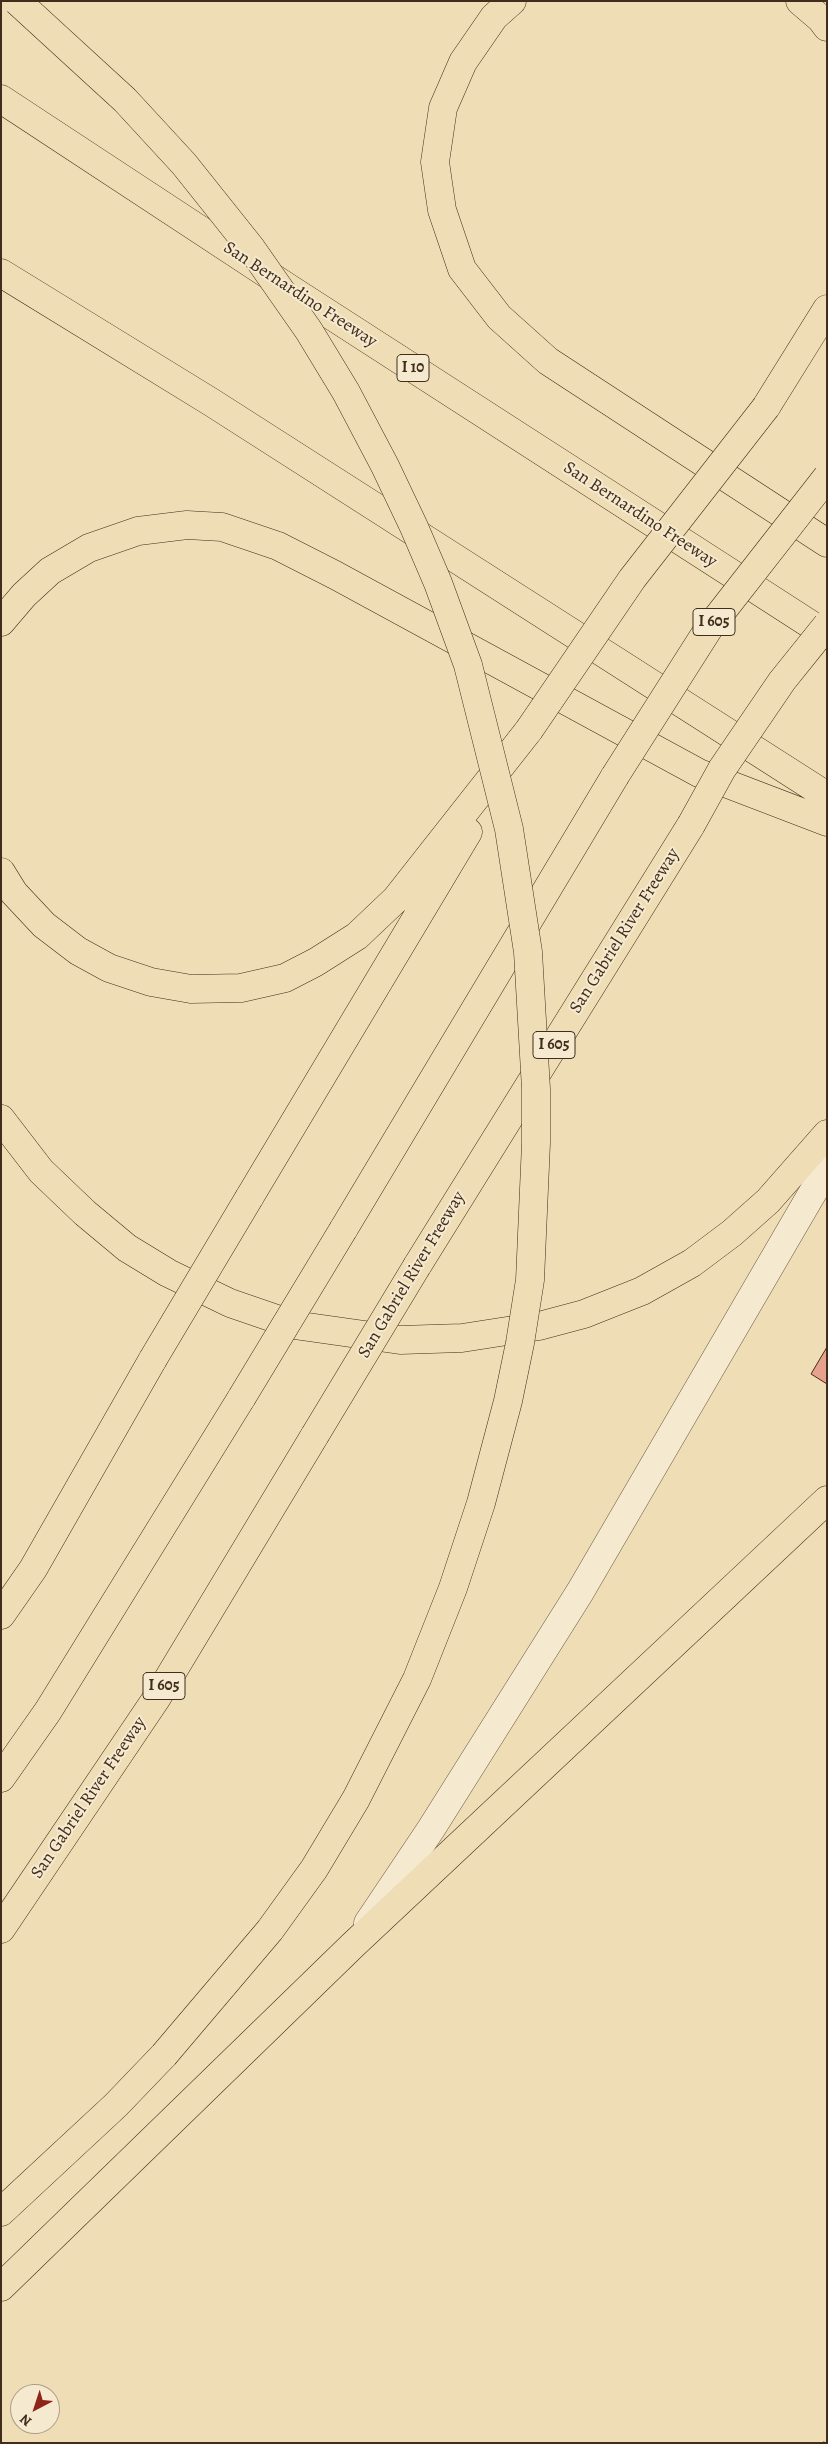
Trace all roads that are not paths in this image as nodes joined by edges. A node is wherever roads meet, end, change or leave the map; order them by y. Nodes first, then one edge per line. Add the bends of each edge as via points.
1 (17, 1) edge
2 (512, 1) edge
3 (800, 1) edge
4 (827, 27) edge
5 (1, 99) edge
6 (1, 274) edge
7 (827, 309) edge
8 (827, 338) edge
9 (766, 408) junction
10 (827, 477) edge
11 (827, 544) edge
12 (1, 622) edge
13 (827, 625) edge
14 (827, 635) edge
15 (528, 730) junction
16 (827, 796) edge
17 (827, 822) edge
18 (1, 872) edge
19 (1, 1119) edge
20 (827, 1134) edge
21 (827, 1168) edge
22 (827, 1500) edge
23 (1, 1615) edge
24 (1, 1778) edge
25 (1, 1929) edge
26 (353, 1945) junction
27 (1, 2212) edge
28 (1, 2287) edge

1 - 27 highway, bridge via 125,100 184,164 251,248 309,331 346,392 414,526 468,665 509,829 528,952 536,1098 530,1280 520,1343 481,1504 453,1588 417,1679 356,1800 314,1869 270,1930 164,2055 116,2106
2 - 11 highway via 494,17 463,62 443,108 435,162 442,210 462,270 499,318 548,361
3 - 4 highway
5 - 14 highway, San Bernardino Freeway / I 10
6 - 16 highway via 211,402
7 - 9 highway
8 - 9 highway
9 - 15 highway, bridge via 632,579
10 - 24 highway, I 605, bridge via 709,628 615,776 242,1397 48,1711
12 - 17 highway via 24,594 50,571 89,548 138,532 188,525 222,527 278,546 335,575 699,773
13 - 25 highway, San Gabriel River Freeway / I 605, bridge via 782,681 722,768 691,825 417,1266 156,1699
15 - 18 highway via 396,899 357,936 285,978 241,988 191,989 151,982 109,968 78,951 44,925 14,893
15 - 23 highway, bridge via 153,1359 33,1569
19 - 20 highway via 41,1171 85,1213 127,1248 168,1273 230,1303 294,1325 400,1340 462,1338 539,1326 584,1314 642,1290 692,1263 732,1233 774,1194
21 - 26 lane via 580,1592
22 - 26 highway
26 - 28 highway

